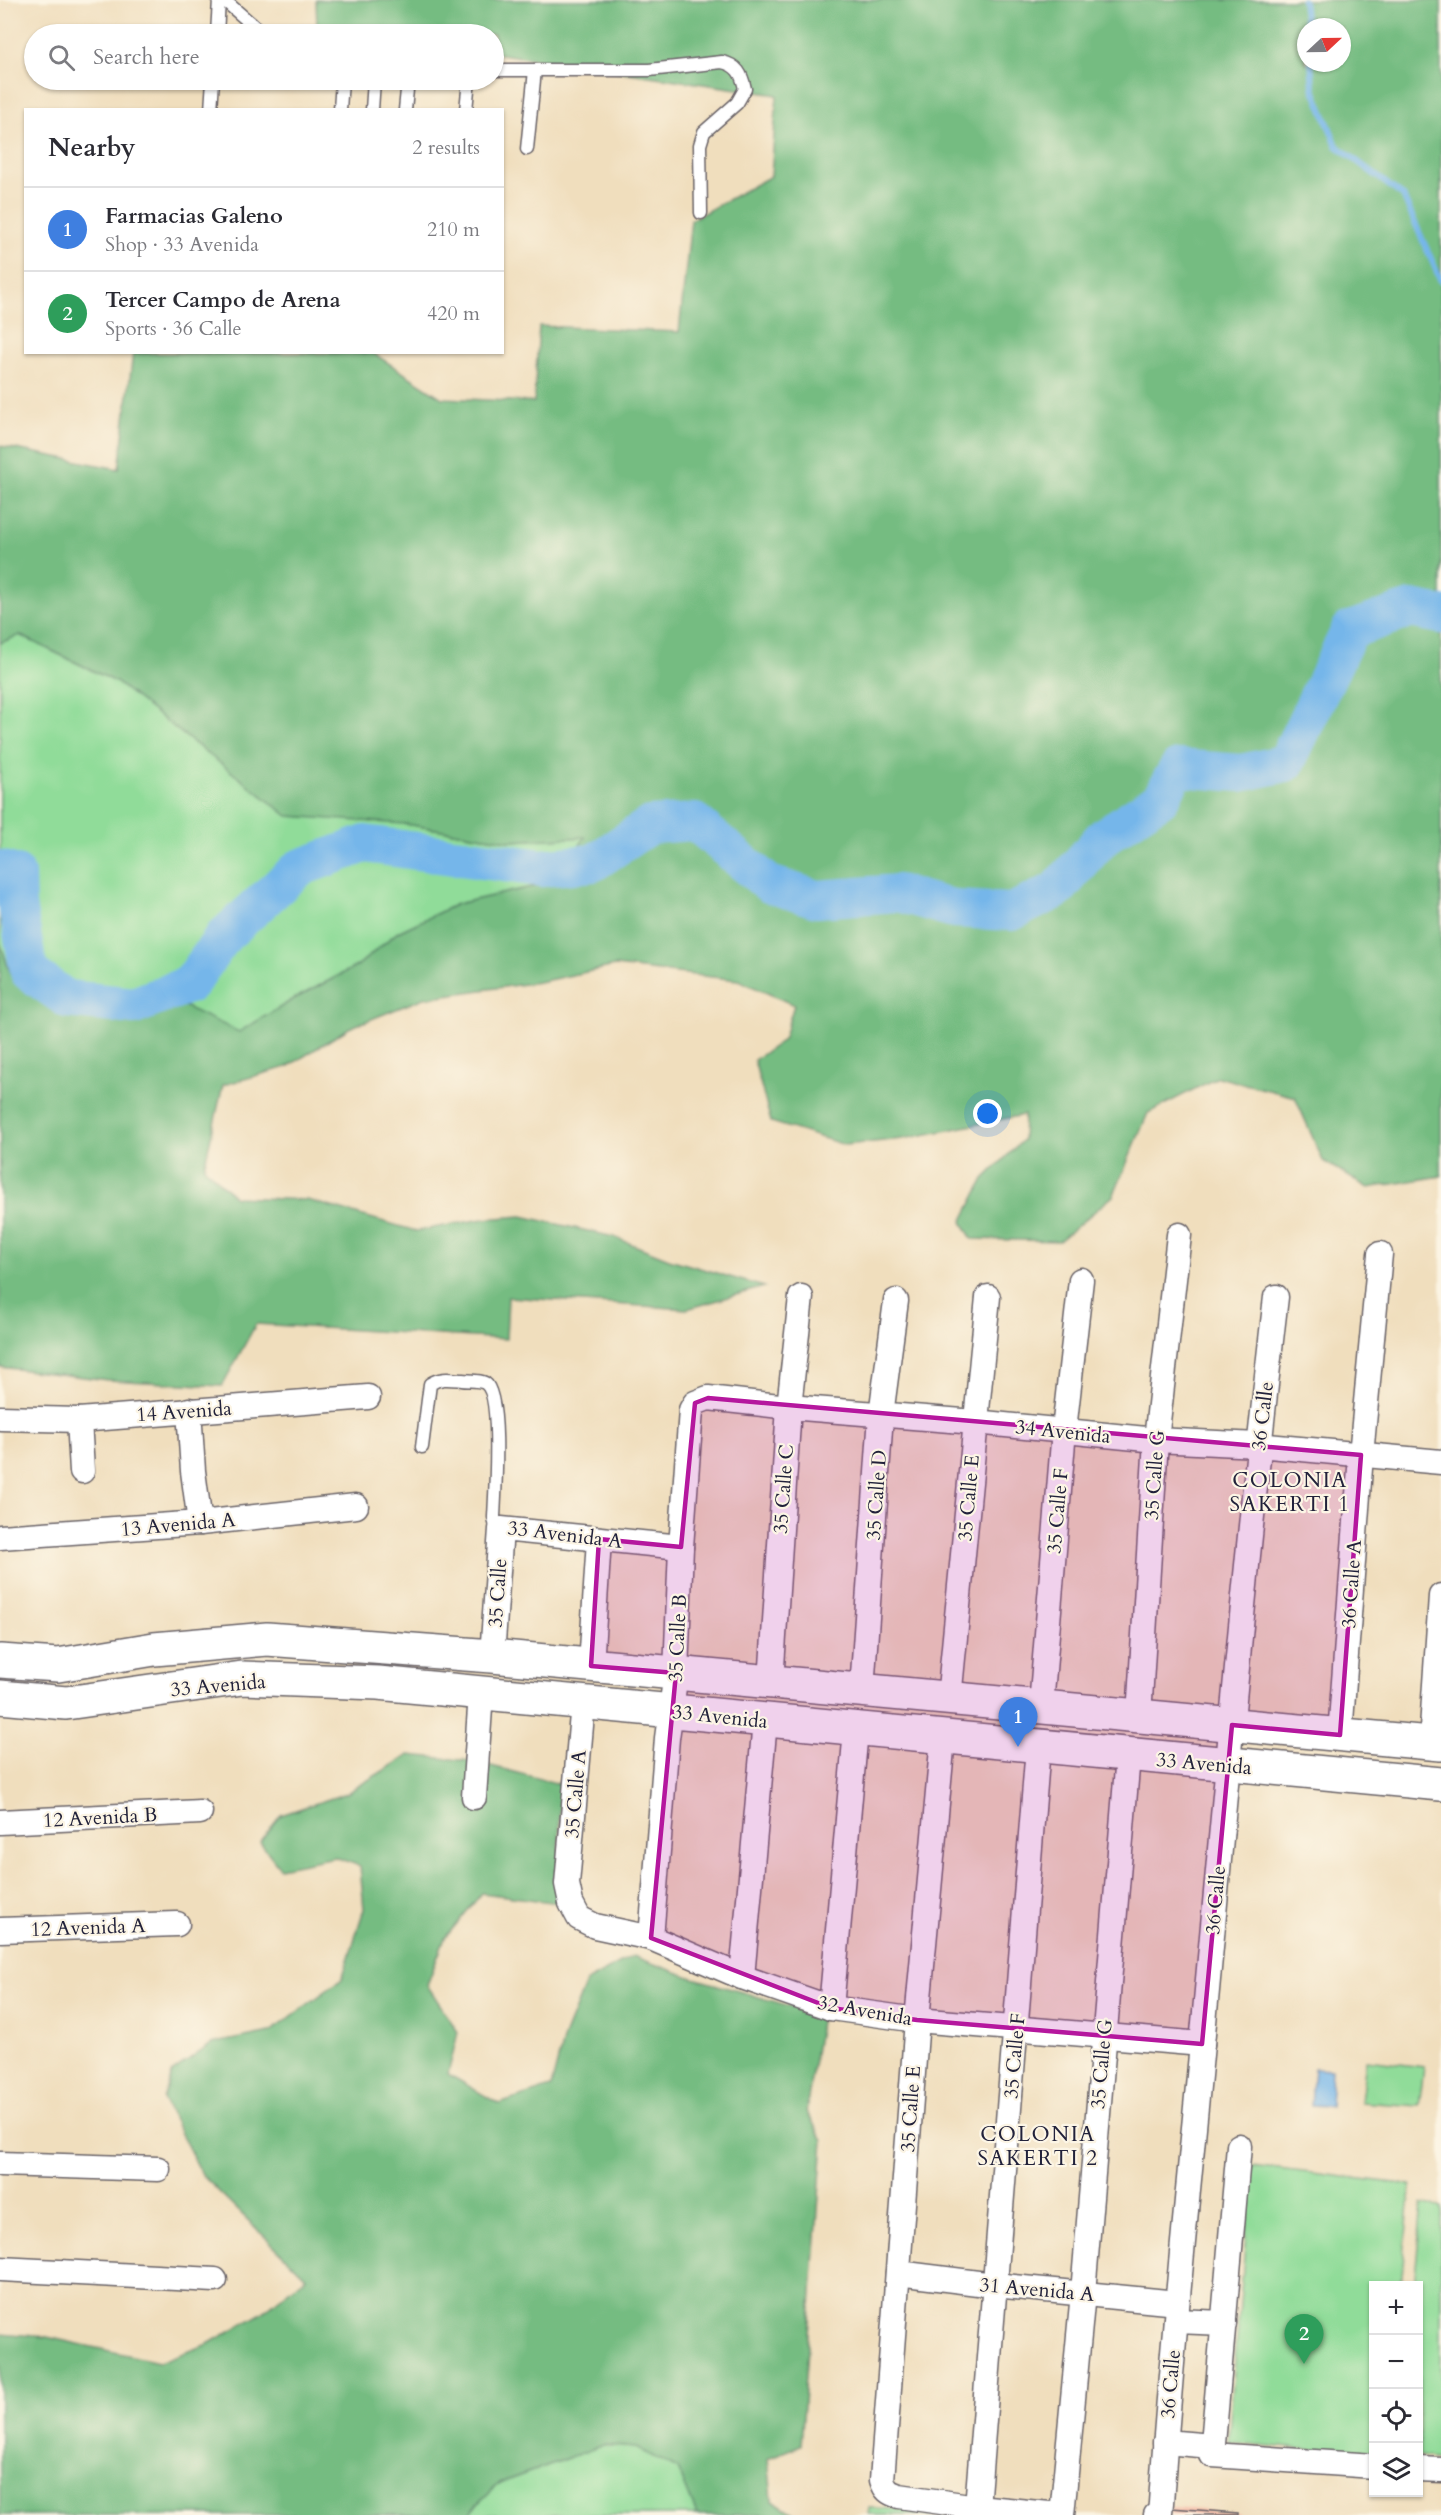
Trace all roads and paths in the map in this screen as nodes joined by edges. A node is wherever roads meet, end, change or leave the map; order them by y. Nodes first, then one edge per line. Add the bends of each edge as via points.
1 (219, 0) edge
2 (224, 0) edge
3 (218, 24) edge
4 (252, 24) edge
5 (504, 70) edge
6 (535, 70) junction
7 (212, 90) edge
8 (341, 90) edge
9 (373, 90) edge
10 (407, 90) edge
11 (468, 90) edge
12 (211, 108) edge
13 (340, 108) edge
14 (372, 108) edge
15 (405, 108) edge
16 (466, 108) edge
17 (527, 149) dead end
18 (701, 213) dead end
19 (1179, 1235) dead end
20 (1380, 1254) dead end
21 (1081, 1280) dead end
22 (801, 1297) dead end
23 (988, 1297) dead end
24 (1276, 1298) dead end
25 (896, 1300) dead end
26 (368, 1398) dead end
27 (789, 1407) junction
28 (189, 1410) junction
29 (691, 1410) joint
30 (881, 1415) junction
31 (0, 1418) edge
32 (79, 1420) junction
33 (975, 1422) junction
34 (1064, 1430) junction
35 (1156, 1440) junction
36 (1258, 1445) junction
37 (422, 1447) dead end
38 (1361, 1455) junction
39 (1441, 1462) edge
40 (82, 1471) dead end
41 (356, 1506) dead end
42 (200, 1523) junction
43 (501, 1529) junction
44 (0, 1537) edge
45 (599, 1539) junction
46 (681, 1546) junction
47 (1441, 1596) edge
48 (492, 1656) junction
49 (0, 1661) edge
50 (591, 1666) junction
51 (676, 1673) junction
52 (771, 1682) junction
53 (862, 1690) junction
54 (481, 1693) junction
55 (0, 1697) edge
56 (949, 1699) junction
57 (583, 1703) junction
58 (1041, 1706) junction
59 (671, 1712) junction
60 (1139, 1716) junction
61 (765, 1721) junction
62 (1232, 1725) junction
63 (856, 1730) junction
64 (1340, 1735) junction
65 (943, 1738) junction
66 (1436, 1744) edge
67 (1038, 1747) junction
68 (1128, 1756) junction
69 (1227, 1765) junction
70 (1441, 1784) edge
71 (474, 1797) dead end
72 (200, 1812) dead end
73 (0, 1822) edge
74 (567, 1884) joint
75 (177, 1924) dead end
76 (0, 1930) edge
77 (651, 1938) junction
78 (742, 1977) junction
79 (831, 2008) junction
80 (917, 2020) junction
81 (1016, 2028) junction
82 (1103, 2036) junction
83 (1202, 2044) junction
84 (1239, 2146) dead end
85 (0, 2164) edge
86 (158, 2169) dead end
87 (0, 2269) edge
88 (898, 2273) junction
89 (214, 2280) dead end
90 (994, 2285) junction
91 (1083, 2293) junction
92 (1176, 2312) junction
93 (1224, 2324) junction
94 (1165, 2442) junction
95 (1212, 2446) junction
96 (1369, 2466) edge
97 (1423, 2469) edge
98 (1441, 2470) edge
99 (977, 2507) junction
100 (1159, 2509) edge
101 (1061, 2515) edge

1 - 3 lane
2 - 4 lane
5 - 6 lane
6 - 17 lane
6 - 18 lane via 649,70 732,64 742,75 746,88 737,103 704,132 700,145
7 - 12 lane
8 - 13 lane
9 - 14 lane
10 - 15 lane
11 - 16 lane
19 - 35 street, 35 Calle G
20 - 38 street, 36 Calle A
21 - 34 street, 35 Calle F
22 - 27 street, 35 Calle C
23 - 33 street, 35 Calle E
24 - 36 street, 36 Calle
25 - 30 street, 35 Calle D
26 - 28 street, 14 Avenida
27 - 29 street, 34 Avenida via 708,1398 695,1403
27 - 30 street, 34 Avenida
27 - 52 street, 35 Calle C
28 - 32 street, 14 Avenida
28 - 42 street
29 - 46 street, 35 Calle B
30 - 33 street, 34 Avenida
30 - 53 street, 35 Calle D
31 - 32 street, 14 Avenida
32 - 40 street
33 - 34 street, 34 Avenida
33 - 56 street, 35 Calle E
34 - 35 street, 34 Avenida
34 - 58 street, 35 Calle F
35 - 36 street, 34 Avenida
35 - 60 street, 35 Calle G
36 - 38 street, 34 Avenida
36 - 62 street, 36 Calle
37 - 43 lane, 33 Avenida A via 430,1384 443,1378 483,1382 488,1387 493,1400 498,1458 494,1517
38 - 39 street, 34 Avenida
38 - 64 street, 36 Calle A
41 - 42 street, 13 Avenida A
42 - 44 street, 13 Avenida A
43 - 45 street, 33 Avenida A
43 - 48 street, 35 Calle
45 - 46 street, 33 Avenida A
45 - 50 street
46 - 51 street, 35 Calle B
47 - 66 street
48 - 49 street, 33 Avenida via 267,1639 154,1649 58,1665
48 - 50 street, 33 Avenida
50 - 51 street, 33 Avenida
51 - 52 street, 33 Avenida
51 - 59 street, 35 Calle B
52 - 53 street, 33 Avenida
53 - 56 street, 33 Avenida
54 - 55 street, 33 Avenida via 378,1683 242,1678 66,1703
54 - 57 street, 33 Avenida
54 - 71 street
56 - 58 street, 33 Avenida
57 - 59 street, 33 Avenida
57 - 74 street, 35 Calle A
58 - 60 street, 33 Avenida
59 - 61 street, 33 Avenida
59 - 77 street, 35 Calle B
60 - 62 street, 33 Avenida
61 - 63 street, 33 Avenida
61 - 78 street
62 - 64 street, 33 Avenida
62 - 69 street, 36 Calle
63 - 65 street, 33 Avenida
63 - 79 street
64 - 66 street, 33 Avenida
65 - 67 street, 33 Avenida
65 - 80 street, 35 Calle E
67 - 68 street, 33 Avenida
67 - 81 street, 35 Calle F
68 - 69 street, 33 Avenida
68 - 82 street, 35 Calle G
69 - 70 street, 33 Avenida
69 - 83 street, 36 Calle
72 - 73 street, 12 Avenida B
74 - 77 street, 32 Avenida via 579,1918 595,1926
75 - 76 street, 12 Avenida A
77 - 78 street, 32 Avenida
78 - 79 street, 32 Avenida
79 - 80 street, 32 Avenida
80 - 81 street, 32 Avenida
80 - 88 street, 35 Calle E
81 - 82 street, 32 Avenida
81 - 90 street, 35 Calle F
82 - 83 street, 32 Avenida
82 - 91 street, 35 Calle G
83 - 92 street, 36 Calle
84 - 93 street
85 - 86 street
87 - 89 street
88 - 90 street, 31 Avenida A
88 - 99 street, 35 Calle E via 884,2488 899,2496
90 - 91 street, 31 Avenida A
90 - 99 street, 35 Calle F
91 - 92 street, 31 Avenida A
91 - 101 street, 35 Calle G
92 - 93 street, 31 Avenida A
92 - 94 street, 36 Calle
93 - 95 street
94 - 95 street
94 - 100 street, 36 Calle
95 - 96 street via 1212,2456
97 - 98 street
99 - 101 street

